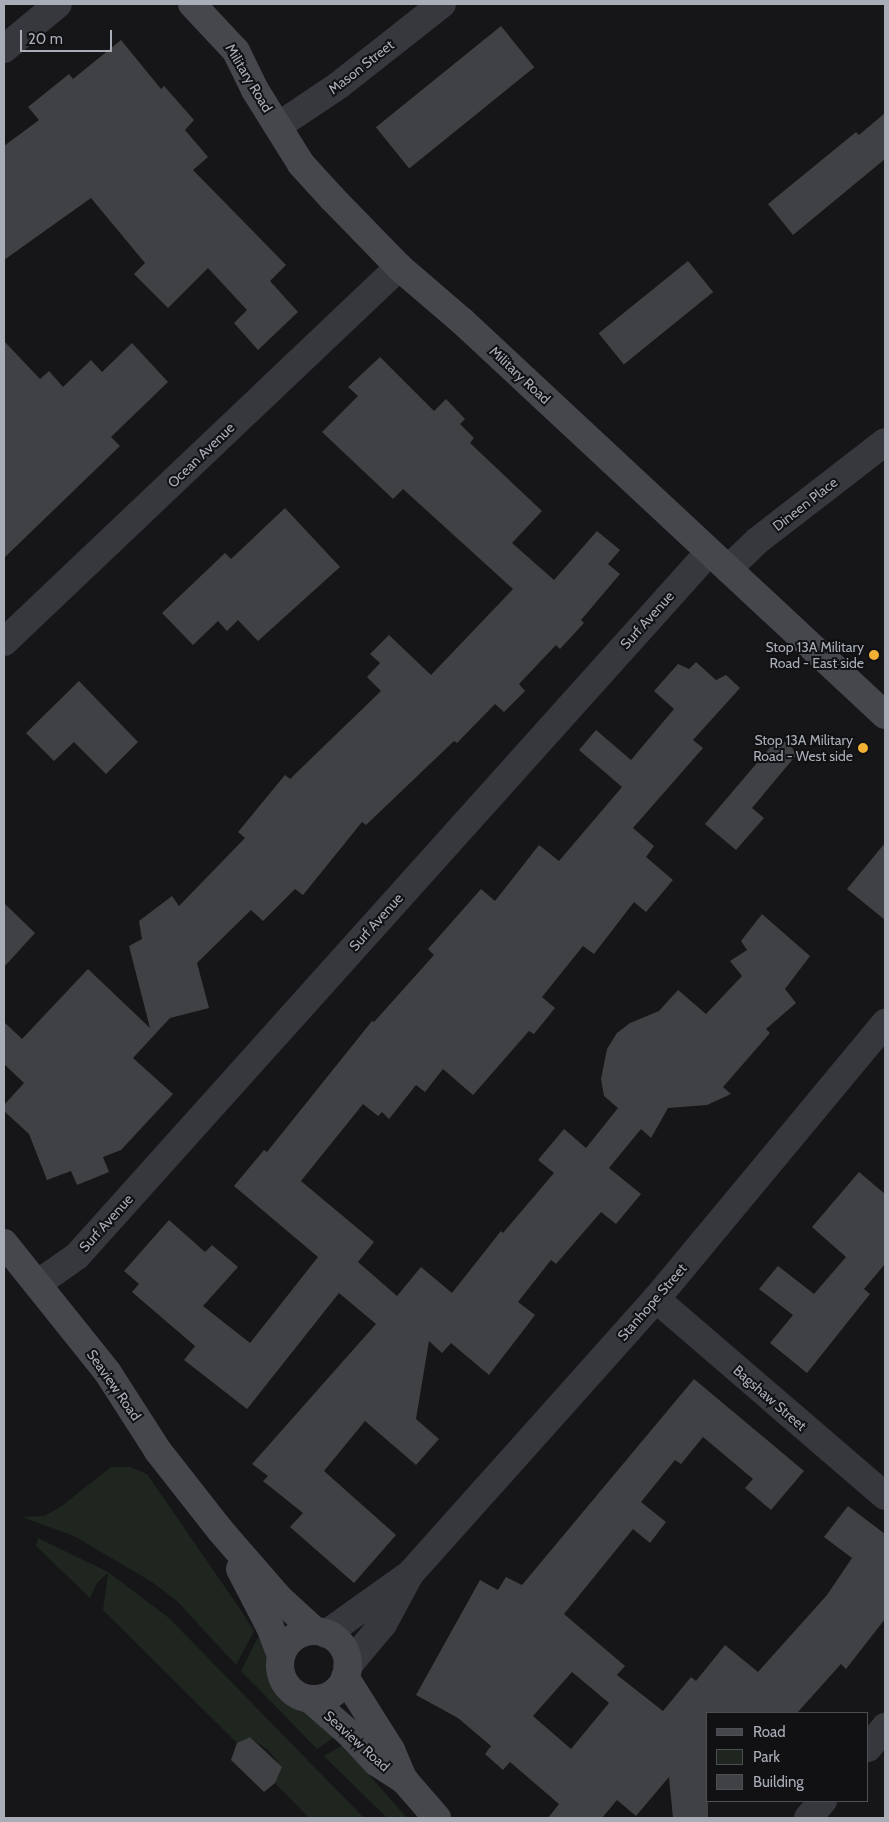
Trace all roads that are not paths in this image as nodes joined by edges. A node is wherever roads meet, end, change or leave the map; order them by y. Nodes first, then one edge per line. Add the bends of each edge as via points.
1 (58, 4) edge
2 (192, 4) edge
3 (442, 4) edge
4 (4, 49) edge
5 (278, 126) junction
6 (399, 267) junction
7 (885, 442) edge
8 (718, 560) junction
9 (4, 642) edge
10 (885, 715) edge
11 (885, 1023) edge
12 (4, 1243) edge
13 (37, 1284) junction
14 (656, 1299) junction
15 (885, 1496) edge
16 (220, 1530) junction
17 (410, 1574) junction
18 (321, 1632) junction
19 (281, 1656) junction
20 (346, 1672) junction
21 (310, 1699) junction
22 (885, 1727) edge
23 (869, 1747) edge
24 (405, 1781) junction
25 (821, 1802) edge
26 (437, 1818) edge
27 (808, 1818) edge

1 - 4 street
2 - 5 street, Military Road via 236,51
3 - 5 street, Mason Street via 339,85
5 - 6 street, Military Road via 301,164
6 - 8 street, Military Road via 462,321
6 - 9 street, Ocean Avenue
7 - 8 street, Dineen Place via 757,541
8 - 10 street, Military Road
8 - 13 street, Surf Avenue via 76,1256
11 - 14 street, Stanhope Street
12 - 13 street, Seaview Road
13 - 16 street, Seaview Road via 108,1373 158,1451
14 - 15 street, Bagshaw Street
14 - 17 street, Stanhope Street
16 - 18 street, Seaview Road via 279,1598
16 - 19 street, Seaview Road via 270,1627
17 - 18 street, Stanhope Street
17 - 20 street, Stanhope Street via 383,1624
18 - 19 street via 294,1638
18 - 20 street via 342,1647
19 - 21 street via 280,1668 289,1689
20 - 21 street via 331,1694
20 - 24 street, Seaview Road
21 - 24 street, Seaview Road via 376,1762
22 - 23 street
24 - 26 street, Seaview Road
25 - 27 street

